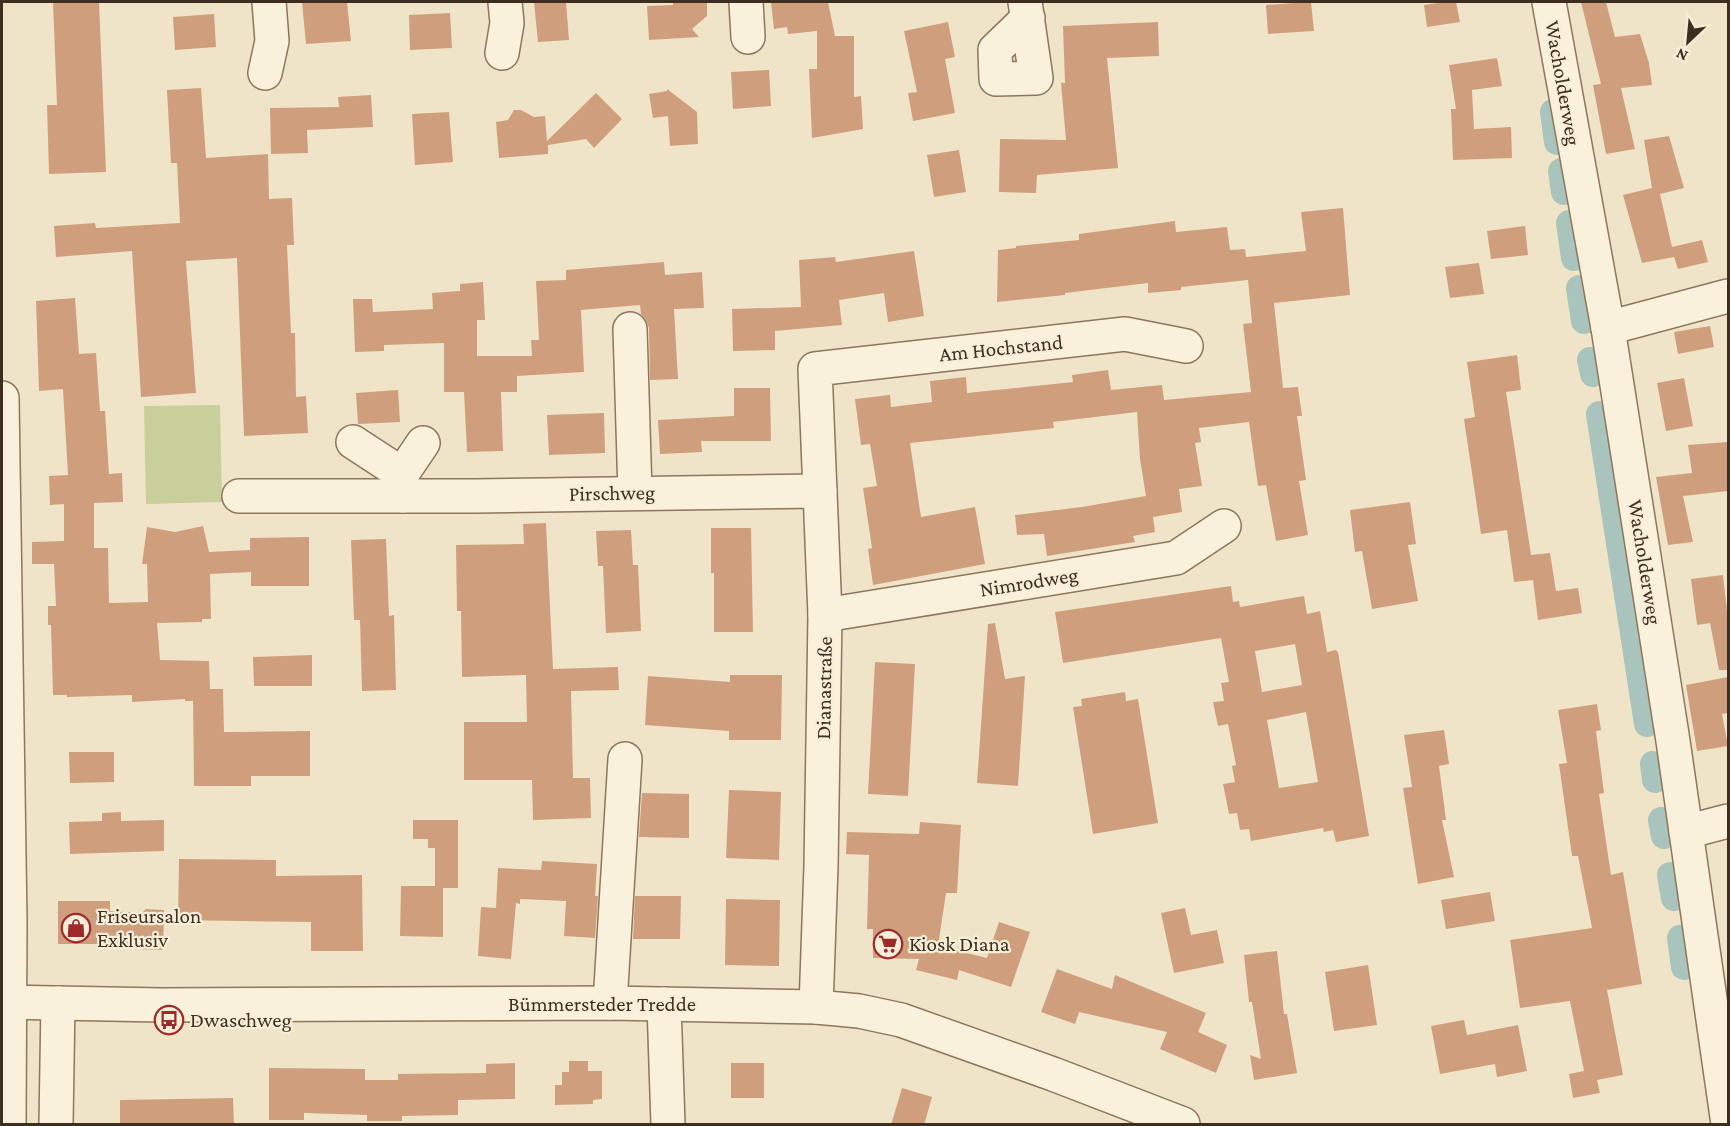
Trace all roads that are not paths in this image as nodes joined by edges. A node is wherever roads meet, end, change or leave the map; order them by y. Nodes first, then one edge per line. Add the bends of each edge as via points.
1 (269, 2) edge
2 (506, 2) edge
3 (746, 2) edge
4 (1549, 2) edge
5 (748, 37) dead end
6 (502, 53) dead end
7 (265, 74) dead end
8 (1728, 296) edge
9 (1608, 328) junction
10 (630, 329) dead end
11 (1186, 346) dead end
12 (815, 369) joint
13 (2, 398) edge
14 (354, 442) dead end
15 (423, 443) dead end
16 (403, 485) junction
17 (820, 491) junction
18 (635, 493) junction
19 (239, 496) dead end
20 (1224, 526) dead end
21 (3, 533) edge
22 (825, 615) junction
23 (625, 759) dead end
24 (1728, 821) edge
25 (1686, 832) junction
26 (5, 1002) edge
27 (57, 1003) junction
28 (610, 1003) junction
29 (664, 1004) junction
30 (816, 1006) junction
31 (9, 1125) edge
32 (56, 1125) edge
33 (668, 1125) edge
34 (1182, 1125) edge
35 (1728, 1125) edge

1 - 7 street via 272,41
2 - 6 street
3 - 5 street
4 - 9 street, Wacholderweg
8 - 9 street
9 - 25 street, Wacholderweg
10 - 18 street
11 - 12 street, Am Hochstand via 1125,334
12 - 17 street, Dianastraße
13 - 21 street
14 - 16 street
15 - 16 street
16 - 18 street, Pirschweg
16 - 19 street, Pirschweg
17 - 18 street, Pirschweg
17 - 22 street, Dianastraße
20 - 22 street, Nimrodweg via 1176,558
21 - 26 street
22 - 30 street, Dianastraße
23 - 28 street
24 - 25 street
25 - 35 street, Wacholderweg
26 - 27 street, Bümmersteder Tredde
26 - 31 street
27 - 28 street, Bümmersteder Tredde
27 - 32 street
28 - 29 street, Bümmersteder Tredde
29 - 30 street, Bümmersteder Tredde
29 - 33 street
30 - 34 street, Bümmersteder Tredde via 901,1020

